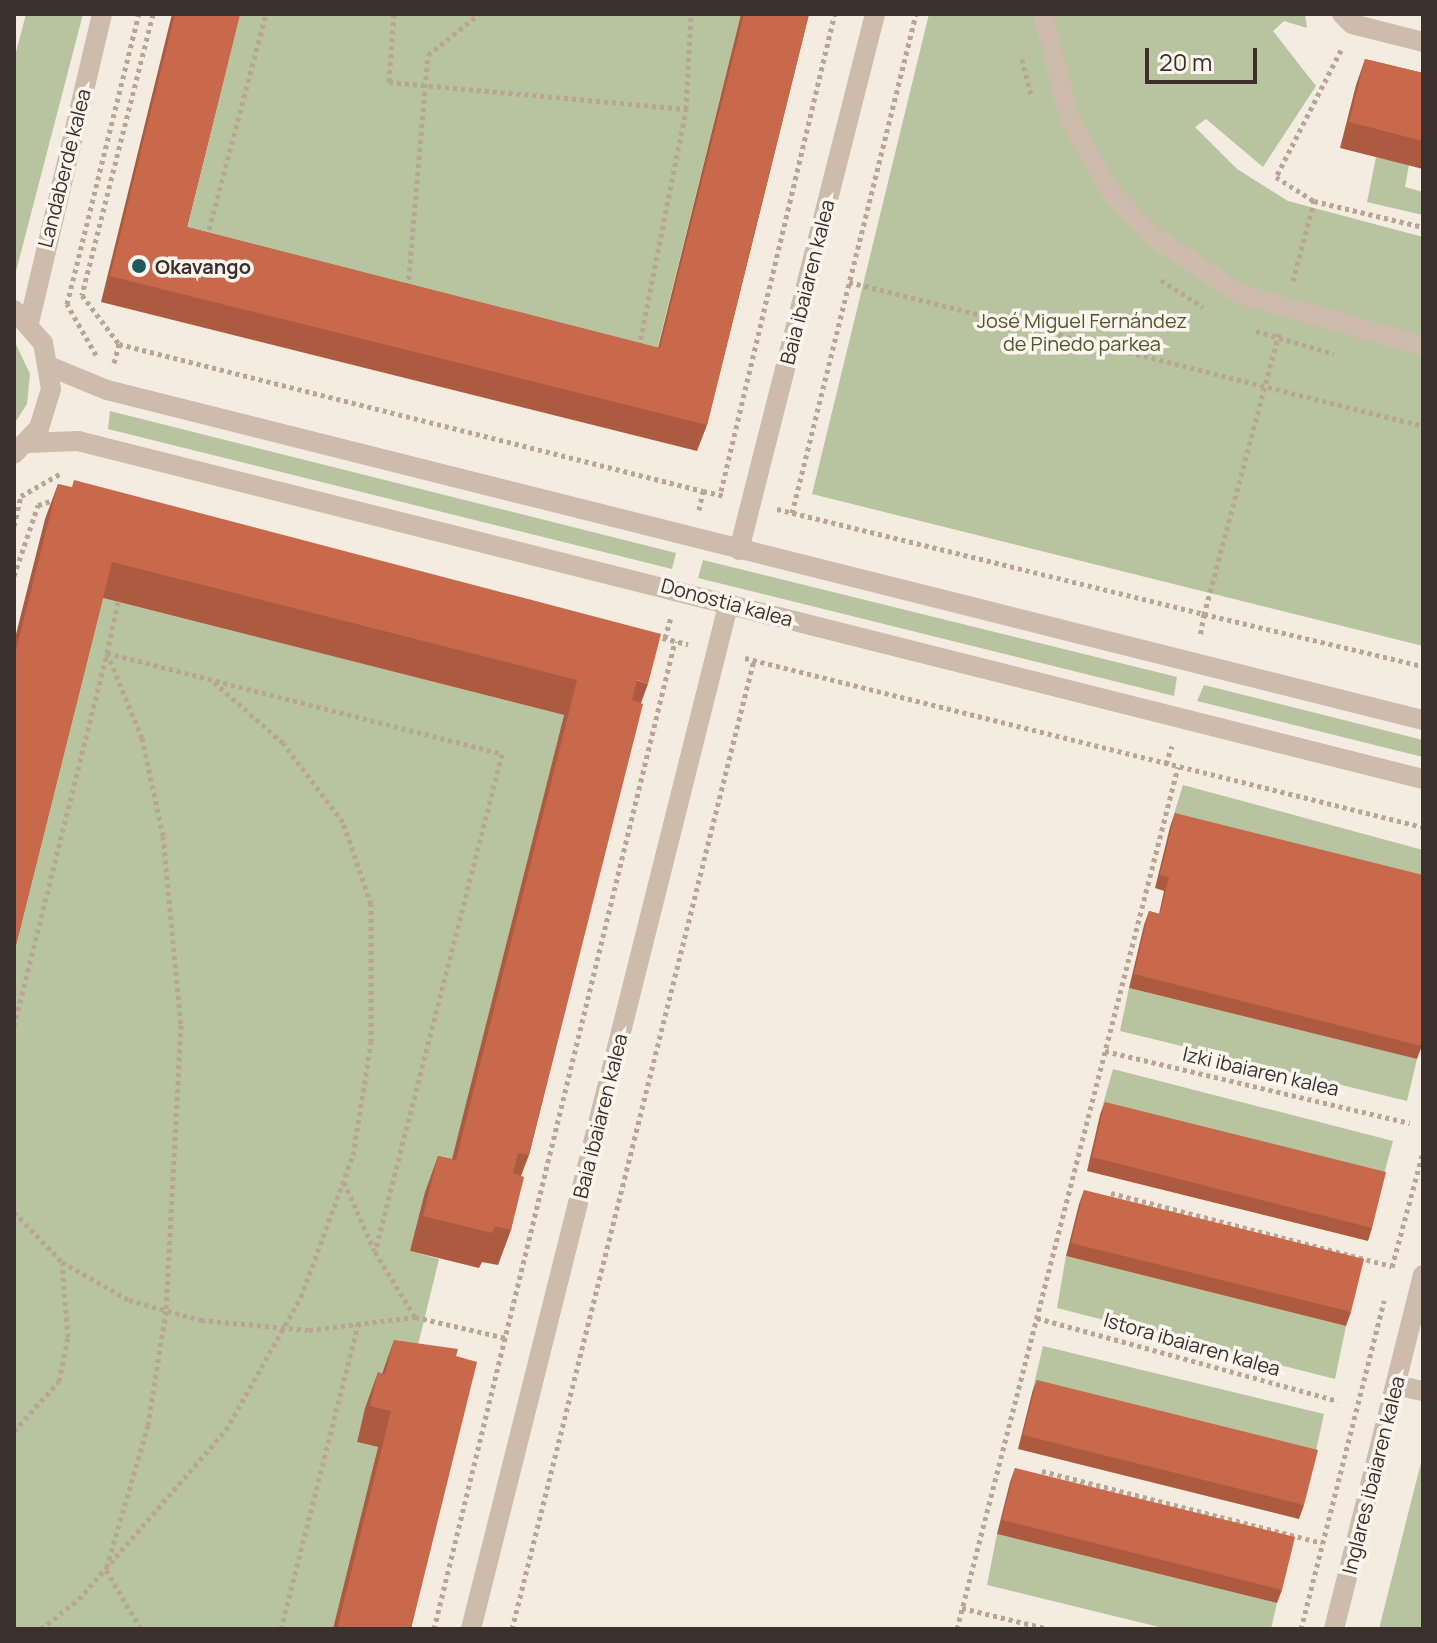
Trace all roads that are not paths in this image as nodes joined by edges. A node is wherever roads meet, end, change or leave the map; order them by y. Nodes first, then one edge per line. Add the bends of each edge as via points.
1 (102, 14) edge
2 (875, 14) edge
3 (1043, 14) edge
4 (1347, 19) edge
5 (1423, 42) edge
6 (22, 316) edge
7 (1423, 346) edge
8 (51, 367) junction
9 (21, 448) edge
10 (739, 550) junction
11 (729, 602) junction
12 (1423, 720) edge
13 (1423, 779) edge
14 (1423, 1275) edge
15 (1396, 1385) junction
16 (1423, 1391) edge
17 (471, 1629) edge
18 (1334, 1629) edge

1 - 6 street, Landaberde kalea
2 - 10 street, Baia ibaiaren kalea
3 - 7 street via 1070,120 1110,191 1199,272 1285,311
4 - 5 street
6 - 8 street
8 - 9 street via 47,412
8 - 10 street via 92,386
9 - 11 street, Donostia kalea via 78,441
10 - 12 street
11 - 13 street, Donostia kalea
11 - 17 street, Baia ibaiaren kalea
14 - 15 street, Inglares ibaiaren kalea
15 - 16 street
15 - 18 street, Inglares ibaiaren kalea

